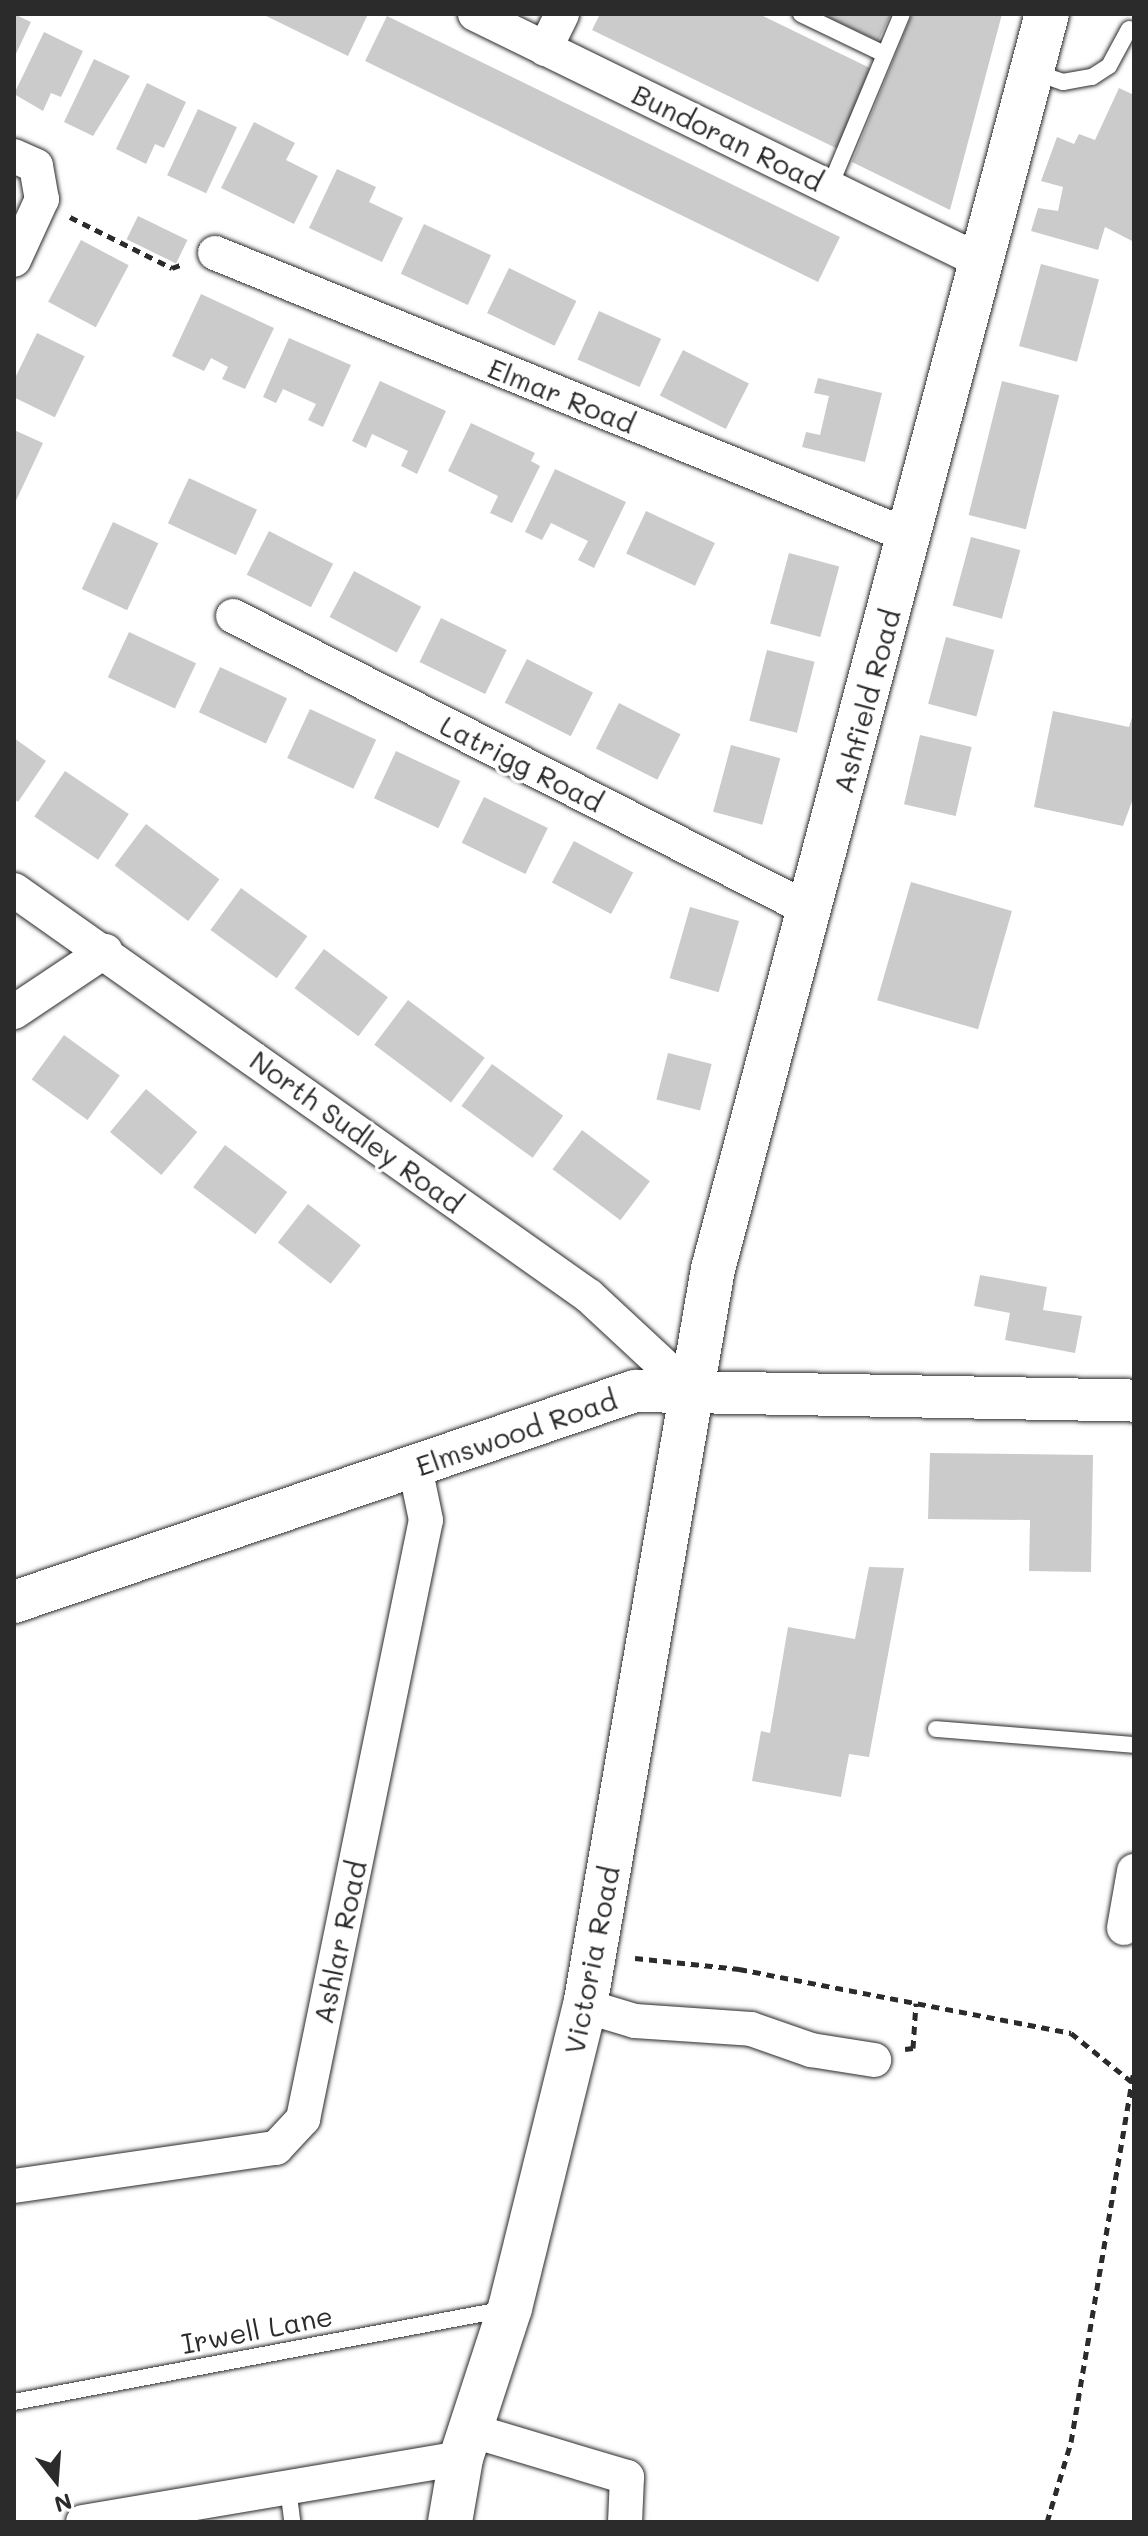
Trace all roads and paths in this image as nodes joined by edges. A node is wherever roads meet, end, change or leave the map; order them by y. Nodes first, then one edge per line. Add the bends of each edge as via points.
1 (475, 14) edge
2 (562, 14) edge
3 (801, 14) edge
4 (902, 14) edge
5 (1047, 14) edge
6 (1129, 29) dead end
7 (545, 49) junction
8 (882, 53) junction
9 (1034, 72) junction
10 (14, 156) edge
11 (830, 186) junction
12 (42, 199) junction
13 (215, 253) joint
14 (14, 260) edge
15 (980, 261) junction
16 (909, 536) junction
17 (233, 616) dead end
18 (14, 890) edge
19 (812, 911) junction
20 (105, 951) junction
21 (14, 1012) edge
22 (688, 1388) junction
23 (1134, 1401) edge
24 (415, 1467) junction
25 (14, 1602) edge
26 (936, 1729) dead end
27 (1134, 1745) edge
28 (1134, 1871) edge
29 (1124, 1928) dead end
30 (594, 1954) junction
31 (585, 2006) junction
32 (874, 2060) dead end
33 (1134, 2070) edge
34 (1132, 2082) edge
35 (14, 2186) edge
36 (510, 2308) junction
37 (14, 2402) edge
38 (465, 2444) junction
39 (288, 2487) junction
40 (83, 2522) edge
41 (292, 2522) edge
42 (450, 2522) edge
43 (625, 2522) edge
44 (1047, 2522) edge

1 - 7 street, Bundoran Road
2 - 7 street
3 - 8 lane
4 - 8 lane
5 - 9 main road, Ashfield Road
6 - 9 lane via 1109,66 1092,77 1063,82
7 - 11 street, Bundoran Road
8 - 11 lane via 884,67
9 - 15 main road, Ashfield Road
10 - 12 street via 36,166
11 - 15 street, Bundoran Road
12 - 13 path via 172,268
12 - 14 street
13 - 16 street, Elmar Road
15 - 16 main road, Ashfield Road
16 - 19 main road, Ashfield Road
17 - 19 street, Latrigg Road
18 - 20 street, North Sudley Road
19 - 22 main road, Ashfield Road via 713,1269
20 - 21 street
20 - 22 street, North Sudley Road via 589,1296
22 - 23 street, Elmswood Road
22 - 24 street, Elmswood Road via 601,1398
22 - 30 main road, Victoria Road via 675,1510
24 - 25 street, Elmswood Road
24 - 35 street, Ashlar Road via 426,1520 303,2119 276,2148
26 - 27 lane
28 - 29 street
30 - 31 main road, Victoria Road
30 - 34 path via 739,1969 1071,2033
31 - 32 street via 635,2021 751,2029 811,2050
31 - 36 main road, Victoria Road
33 - 34 path
34 - 44 path via 1071,2442
36 - 37 lane, Irwell Lane
36 - 38 main road, Victoria Road
38 - 39 street
38 - 42 main road, Victoria Road
38 - 43 street via 627,2477
39 - 40 street
39 - 41 lane

